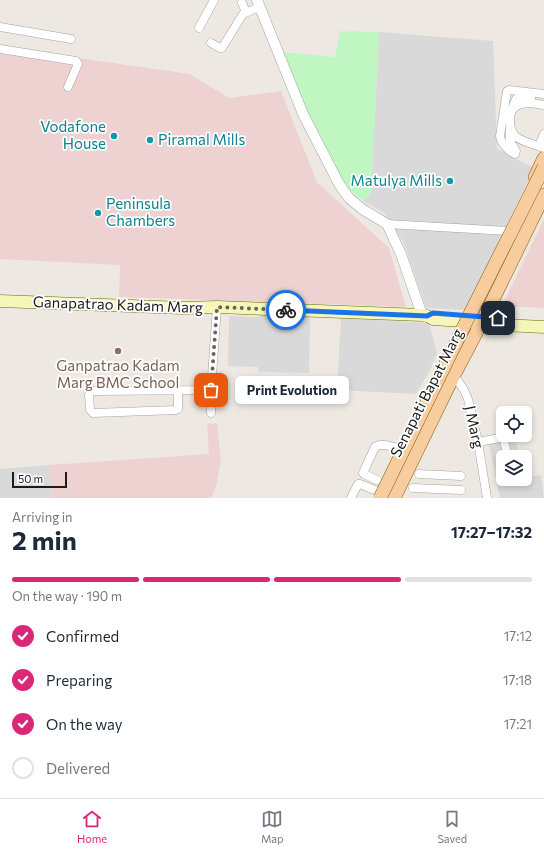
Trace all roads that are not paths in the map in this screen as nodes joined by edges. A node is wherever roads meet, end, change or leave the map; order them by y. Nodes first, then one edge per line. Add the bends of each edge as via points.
1 (214, 0) edge
2 (242, 3) dead end
3 (258, 3) edge
4 (246, 12) junction
5 (0, 27) edge
6 (199, 28) dead end
7 (71, 39) dead end
8 (211, 43) dead end
9 (0, 49) edge
10 (68, 87) dead end
11 (544, 94) edge
12 (544, 100) edge
13 (544, 104) edge
14 (512, 110) junction
15 (510, 127) junction
16 (544, 134) edge
17 (541, 147) edge
18 (544, 158) edge
19 (544, 167) edge
20 (544, 180) edge
21 (544, 195) edge
22 (387, 224) junction
23 (508, 231) junction
24 (523, 238) junction
25 (0, 301) edge
26 (217, 307) junction
27 (425, 315) junction
28 (465, 318) junction
29 (483, 320) junction
30 (544, 321) edge
31 (525, 323) junction
32 (544, 327) edge
33 (440, 367) junction
34 (454, 375) junction
35 (178, 390) junction
36 (211, 390) junction
37 (211, 413) dead end
38 (478, 442) junction
39 (398, 448) junction
40 (506, 450) edge
41 (419, 474) dead end
42 (461, 476) dead end
43 (413, 488) dead end
44 (378, 490) edge
45 (461, 490) dead end
46 (351, 498) edge
47 (394, 498) edge
48 (487, 498) edge

1 - 6 street
2 - 4 street
3 - 4 street
3 - 22 street via 303,114 340,186 353,202
4 - 8 street via 222,48
5 - 7 street
9 - 10 street via 76,61 78,64
11 - 15 street via 507,91 500,136 514,154 516,151 509,139
12 - 14 street via 518,98
13 - 14 street via 524,103
14 - 15 street via 509,117
15 - 17 street via 516,136
16 - 17 street
18 - 23 main road, Senapati Bapat Marg
19 - 44 main road, bridge
20 - 44 main road via 460,346
21 - 24 main road, Senapati Bapat Marg
22 - 23 street
22 - 27 street
23 - 24 street
23 - 28 main road, Senapati Bapat Marg
24 - 29 main road, Senapati Bapat Marg
25 - 26 main road, Ganapatrao Kadam Marg
26 - 27 main road, Ganapatrao Kadam Marg
26 - 36 street
27 - 28 main road, Ganapatrao Kadam Marg via 433,319
28 - 29 main road, Ganapatrao Kadam Marg
28 - 33 main road, Senapati Bapat Marg
29 - 31 main road, Ganapatrao Kadam Marg
29 - 34 main road, Senapati Bapat Marg
30 - 31 main road, Ganapatrao Kadam Marg
31 - 32 main road, Ganapatrao Kadam Marg
33 - 34 street, J Marg
33 - 39 main road, Senapati Bapat Marg
34 - 38 street, J Marg via 468,399
34 - 47 main road, Senapati Bapat Marg
35 - 35 street via 93,391 90,395 90,410 176,410
35 - 36 street
36 - 37 street
38 - 40 street via 500,438 503,439
38 - 48 street, J Marg
39 - 44 main road, Senapati Bapat Marg
39 - 44 street via 382,444 375,447 363,473
41 - 42 street
43 - 45 street
44 - 46 street via 358,484

